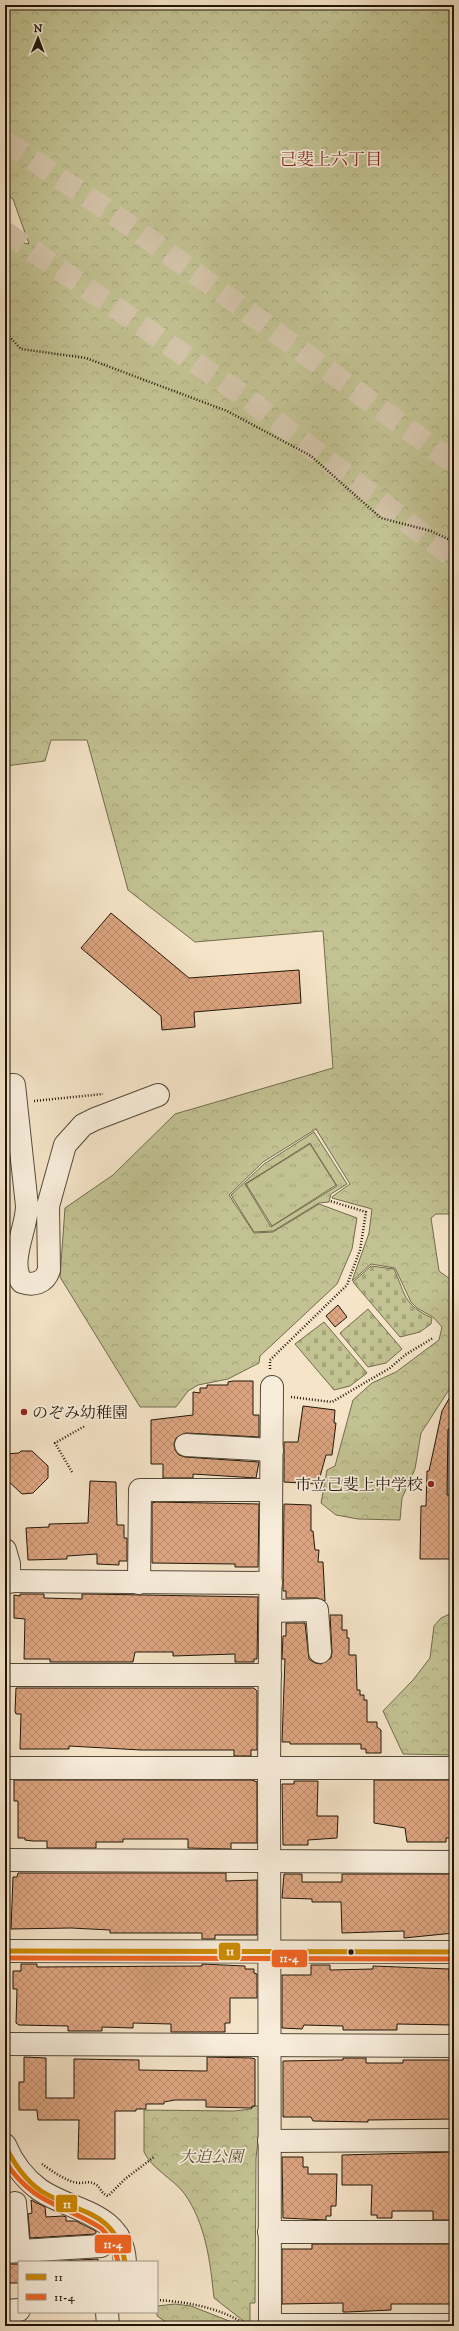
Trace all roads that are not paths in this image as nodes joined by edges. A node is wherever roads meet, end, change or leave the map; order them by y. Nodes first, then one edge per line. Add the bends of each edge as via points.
1 (5, 1086) edge
2 (158, 1095) dead end
3 (272, 1392) road end
4 (186, 1445) dead end
5 (272, 1450) junction
6 (271, 1490) junction
7 (5, 1550) edge
8 (7, 1582) edge
9 (139, 1583) junction
10 (271, 1583) junction
11 (270, 1611) junction
12 (320, 1652) dead end
13 (5, 1675) edge
14 (270, 1675) junction
15 (5, 1768) edge
16 (269, 1768) junction
17 (454, 1768) edge
18 (5, 1860) edge
19 (269, 1860) junction
20 (454, 1862) edge
21 (5, 1951) edge
22 (269, 1952) junction
23 (454, 1952) edge
24 (5, 2044) edge
25 (269, 2045) junction
26 (454, 2046) edge
27 (269, 2140) junction
28 (454, 2140) edge
29 (5, 2145) edge
30 (15, 2203) dead end
31 (269, 2232) junction
32 (454, 2232) edge
33 (118, 2236) junction
34 (12, 2251) edge
35 (125, 2261) edge
36 (18, 2310) edge
37 (5, 2311) edge
38 (107, 2313) edge
39 (454, 2325) edge
40 (108, 2326) edge
41 (262, 2326) edge
42 (408, 2326) edge

1 - 2 street via 14,1085 28,1206 15,1270 22,1282 27,1284 44,1279 49,1270 48,1206 65,1145 89,1122
3 - 5 street
4 - 5 street
5 - 6 street
6 - 9 street via 140,1490
6 - 10 street
7 - 8 street via 9,1564
8 - 9 street
9 - 10 street
10 - 11 street
11 - 12 street via 317,1610
11 - 14 street
13 - 14 street
14 - 16 street
15 - 16 street
16 - 17 street
16 - 19 street
18 - 19 street
19 - 20 street
19 - 22 street
21 - 22 street
22 - 23 street
22 - 25 street
24 - 25 street
25 - 26 street
25 - 27 street
27 - 28 street
27 - 31 street
29 - 33 street via 15,2164 40,2190 96,2216 107,2223
30 - 34 street
31 - 32 street
31 - 41 street
33 - 34 street via 101,2246
33 - 35 street via 122,2242
36 - 37 street
38 - 40 street
39 - 42 street
41 - 42 street

